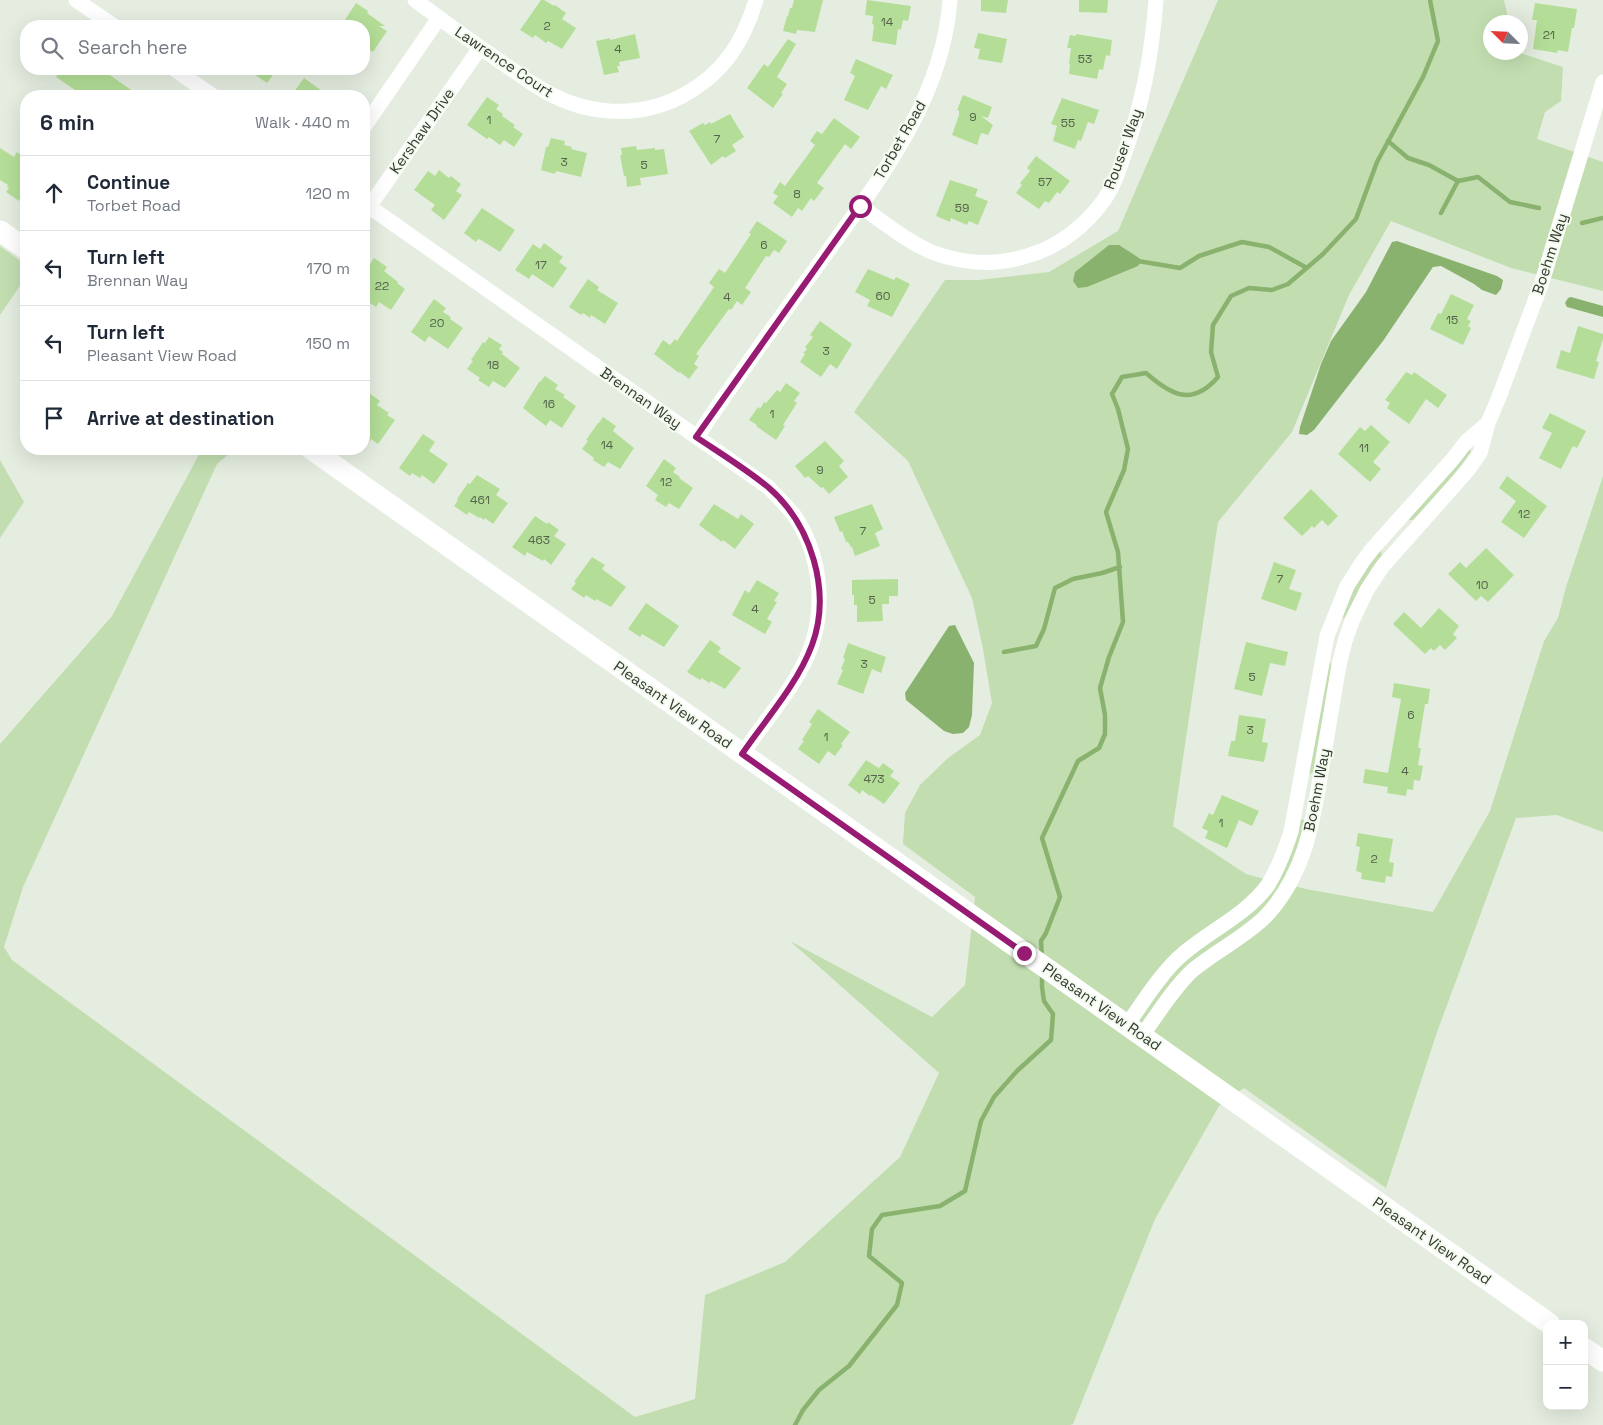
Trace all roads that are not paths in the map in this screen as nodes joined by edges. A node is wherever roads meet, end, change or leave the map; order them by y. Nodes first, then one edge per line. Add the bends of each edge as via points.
1 (76, 0) edge
2 (415, 0) edge
3 (756, 0) edge
4 (950, 0) edge
5 (1156, 0) edge
6 (439, 18) junction
7 (105, 20) edge
8 (480, 48) junction
9 (183, 75) edge
10 (1603, 82) edge
11 (204, 90) edge
12 (370, 118) edge
13 (370, 202) edge
14 (860, 206) junction
15 (370, 211) edge
16 (0, 231) edge
17 (20, 245) edge
18 (1488, 423) junction
19 (696, 437) junction
20 (319, 455) edge
21 (1384, 536) junction
22 (1400, 546) junction
23 (1324, 648) junction
24 (1343, 648) junction
25 (742, 754) junction
26 (1248, 906) junction
27 (1261, 920) junction
28 (1135, 1031) junction
29 (1544, 1320) edge
30 (1588, 1351) edge
31 (1603, 1361) edge

1 - 7 street
2 - 6 street, Lawrence Court
3 - 8 street, Lawrence Court via 749,24 719,69 695,89 670,102 644,109 618,112 587,108 563,100 539,88
4 - 14 street, Torbet Road via 944,43 923,103 907,135
5 - 14 street, Rouser Way via 1153,44 1141,102 1116,176 1105,198 1064,240 1018,259 998,262 953,259 909,240
6 - 8 street, Lawrence Court
6 - 12 street
8 - 13 street, Kershaw Drive
9 - 11 street
10 - 18 street, Boehm Way via 1542,282
14 - 19 street, Torbet Road
15 - 19 street, Brennan Way
16 - 17 street
18 - 21 street, Boehm Way via 1466,442
18 - 22 street, Boehm Way via 1480,453 1468,470
19 - 25 street, Brennan Way via 768,487 785,505 804,534 814,557 818,579 818,623 812,645 786,692
20 - 25 street, Pleasant View Road
21 - 22 street
21 - 23 street, Boehm Way via 1347,586
22 - 24 street, Boehm Way via 1368,590
23 - 24 street
23 - 26 street, Boehm Way via 1291,832 1268,885
24 - 27 street, Boehm Way via 1312,826 1304,854 1281,896
25 - 28 street, Pleasant View Road
26 - 27 street
26 - 28 street, Boehm Way via 1183,953 1169,968
27 - 28 street, Boehm Way via 1192,971
28 - 29 street, Pleasant View Road
30 - 31 street

